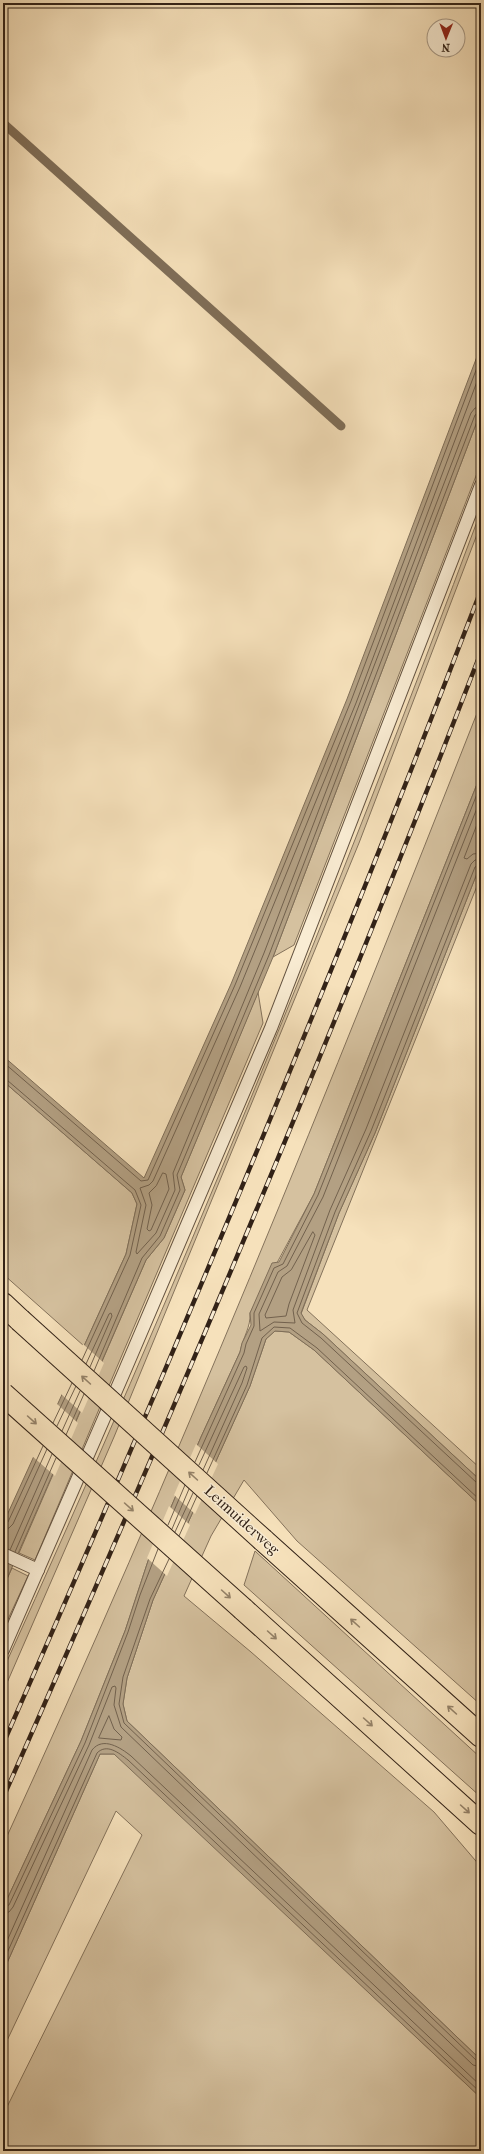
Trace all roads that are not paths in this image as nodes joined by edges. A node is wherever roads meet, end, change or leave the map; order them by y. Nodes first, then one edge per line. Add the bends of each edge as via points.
1 (481, 486) edge
2 (3, 1304) edge
3 (3, 1394) edge
4 (3, 1554) edge
5 (38, 1570) junction
6 (3, 1650) edge
7 (481, 1736) edge
8 (481, 1824) edge

1 - 5 lane via 271,1028
7 -> 2 main road, Leimuiderweg, bridge
3 -> 8 main road, bridge
4 - 5 lane
5 - 6 lane

